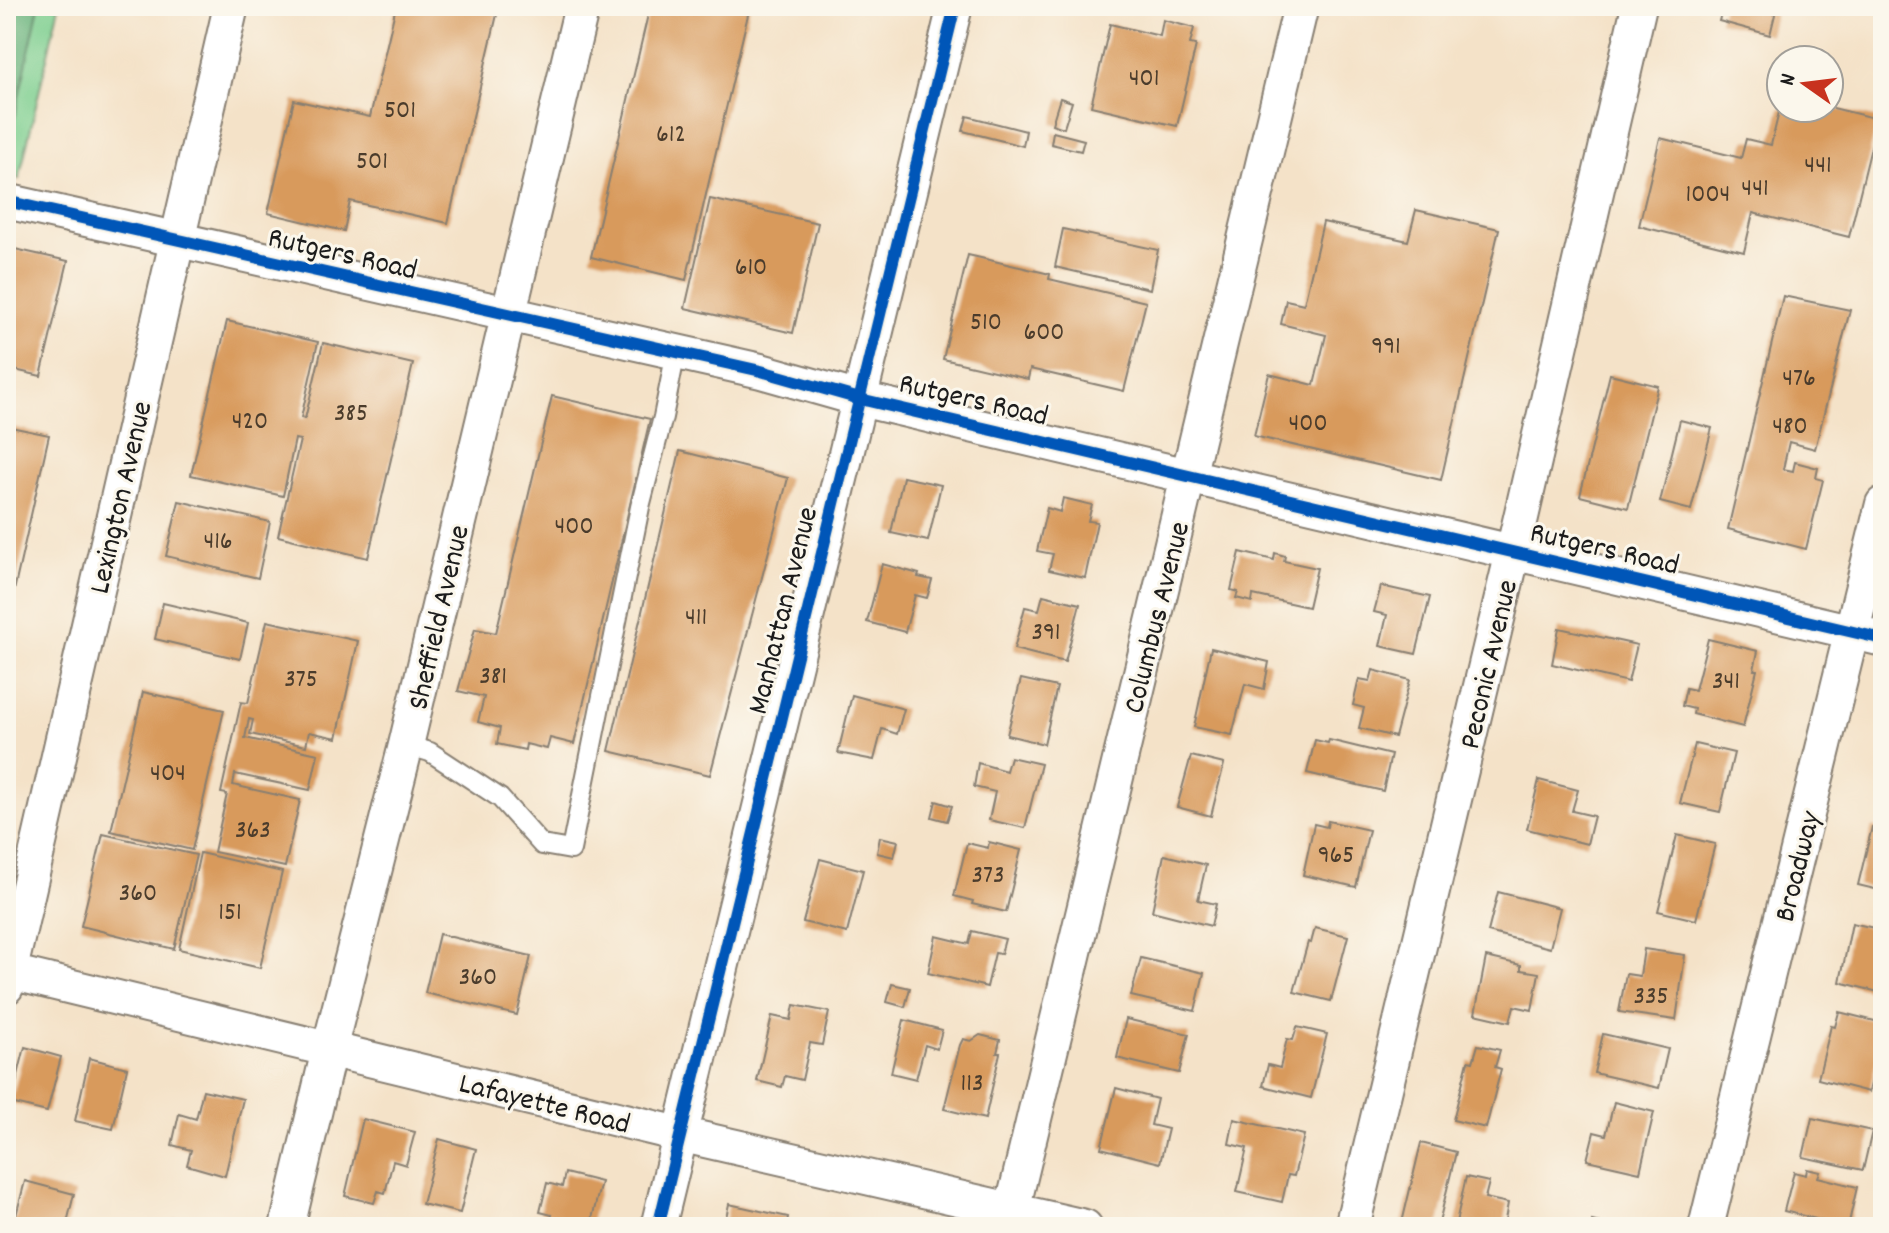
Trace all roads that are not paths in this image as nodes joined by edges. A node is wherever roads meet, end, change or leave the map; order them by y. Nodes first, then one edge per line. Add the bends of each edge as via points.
1 (231, 6) edge
2 (582, 6) edge
3 (955, 6) edge
4 (1301, 6) edge
5 (1639, 6) edge
6 (6, 201) edge
7 (178, 241) junction
8 (509, 316) junction
9 (676, 352) junction
10 (860, 399) junction
11 (1190, 474) junction
12 (1883, 504) edge
13 (1513, 552) junction
14 (1868, 635) edge
15 (406, 745) junction
16 (7, 977) edge
17 (329, 1050) junction
18 (679, 1134) junction
19 (1010, 1219) edge
20 (287, 1227) edge
21 (658, 1227) edge
22 (1085, 1227) edge
23 (1352, 1227) edge
24 (1706, 1227) edge

1 - 7 street, Lexington Avenue
2 - 8 street, Sheffield Avenue
3 - 10 street, Manhattan Avenue
4 - 11 street, Columbus Avenue
5 - 13 street, Peconic Avenue
6 - 7 street, Rutgers Road
7 - 8 street, Rutgers Road
7 - 16 street, Lexington Avenue
8 - 9 street, Rutgers Road
8 - 15 street, Sheffield Avenue
9 - 10 street, Rutgers Road
9 - 15 lane via 571,850 542,845 500,798 430,752
10 - 11 street, Rutgers Road
10 - 18 street, Manhattan Avenue
11 - 13 street, Rutgers Road
11 - 19 street, Columbus Avenue
12 - 14 street, Broadway
13 - 14 street, Rutgers Road
13 - 23 street, Peconic Avenue
14 - 24 street, Broadway
15 - 17 street, Sheffield Avenue
16 - 17 street, Lafayette Road
17 - 18 street, Lafayette Road
17 - 20 street, Sheffield Avenue
18 - 19 street, Lafayette Road
18 - 21 street, Manhattan Avenue
19 - 22 street, Lafayette Road

